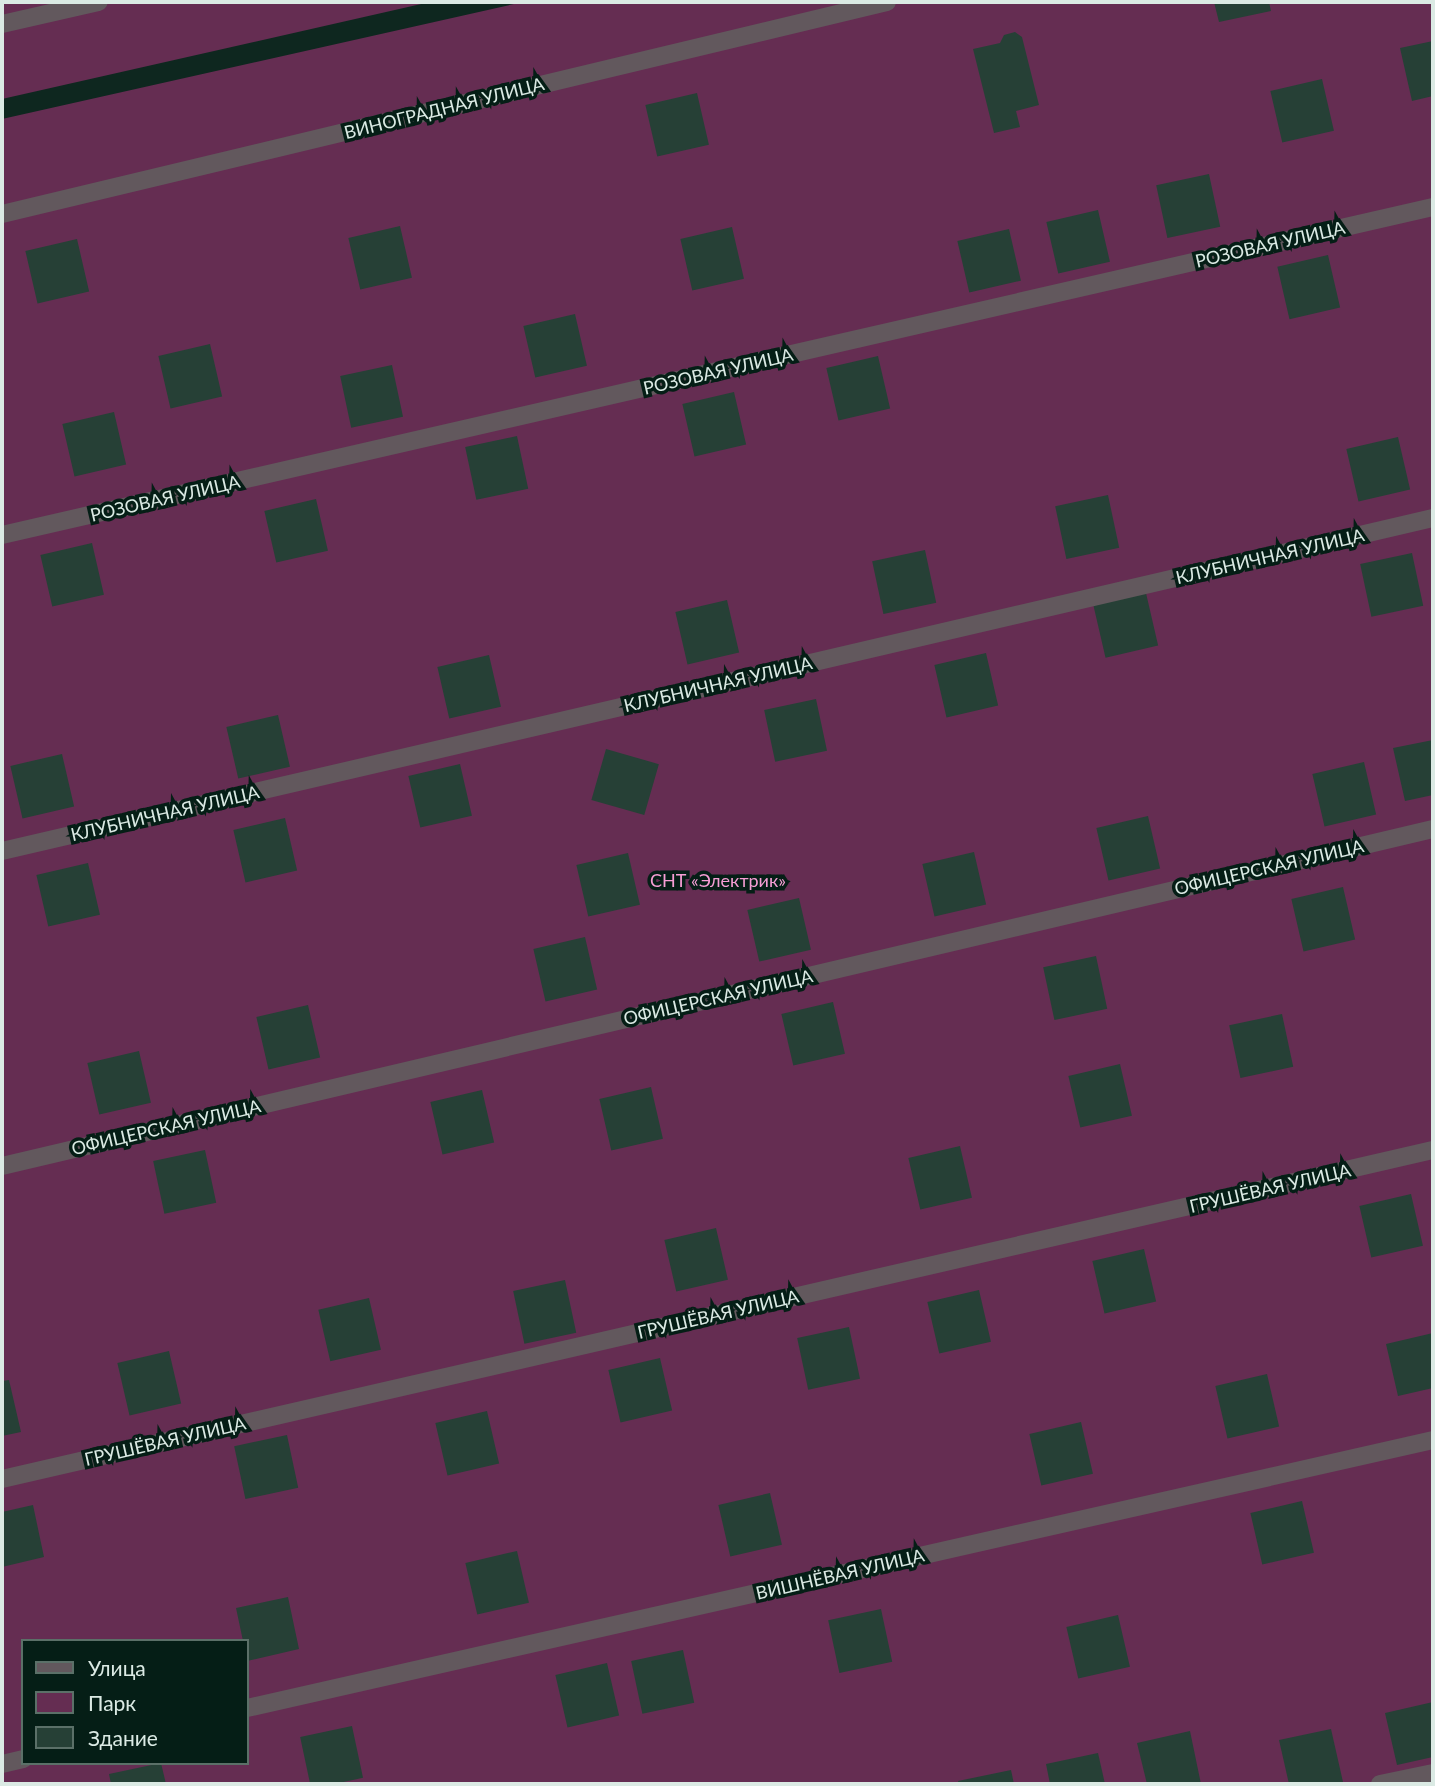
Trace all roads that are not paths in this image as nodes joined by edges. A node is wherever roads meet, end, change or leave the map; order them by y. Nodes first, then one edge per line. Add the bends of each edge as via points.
1 (99, 2) edge
2 (887, 2) edge
3 (2, 24) edge
4 (1433, 207) edge
5 (2, 214) edge
6 (1433, 518) edge
7 (2, 536) edge
8 (1433, 829) edge
9 (2, 851) edge
10 (1433, 1150) edge
11 (2, 1166) edge
12 (1433, 1440) edge
13 (2, 1479) edge
14 (248, 1708) edge
15 (21, 1759) edge
16 (2, 1763) edge
17 (1433, 1773) edge
18 (1380, 1784) edge

1 - 3 street
2 - 5 street, ВИНОГРАДНАЯ УЛИЦА
4 - 7 street, РОЗОВАЯ УЛИЦА
6 - 9 street, КЛУБНИЧНАЯ УЛИЦА
8 - 11 street, ОФИЦЕРСКАЯ УЛИЦА
10 - 13 street, ГРУШЁВАЯ УЛИЦА
12 - 14 street, ВИШНЁВАЯ УЛИЦА
15 - 16 street
17 - 18 street

